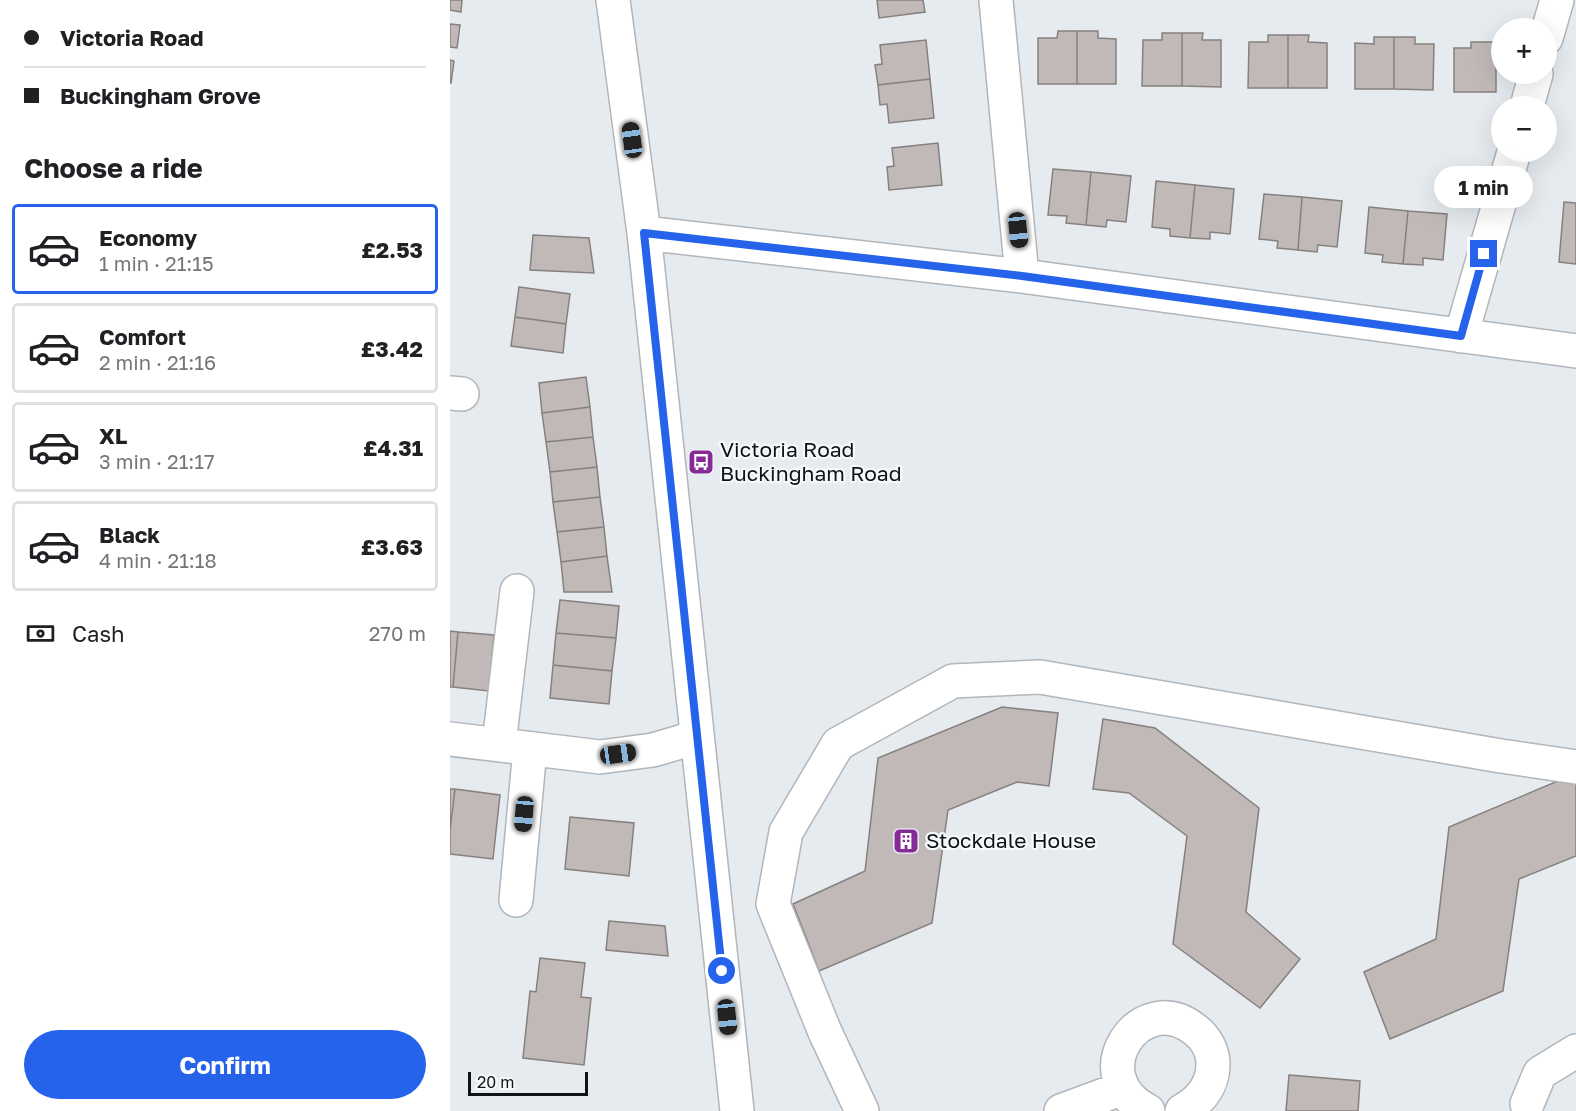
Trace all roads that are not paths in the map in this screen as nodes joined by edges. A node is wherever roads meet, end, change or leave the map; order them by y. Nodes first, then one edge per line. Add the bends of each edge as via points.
1 (613, 0) edge
2 (996, 0) edge
3 (1557, 0) edge
4 (1552, 18) edge
5 (1511, 162) edge
6 (644, 233) junction
7 (1022, 276) junction
8 (1461, 336) junction
9 (1576, 351) edge
10 (517, 591) dead end
11 (697, 737) junction
12 (450, 739) edge
13 (514, 747) junction
14 (1576, 767) edge
15 (516, 900) dead end
16 (1576, 1051) edge
17 (1123, 1088) junction
18 (1527, 1104) dead end
19 (1192, 1109) edge
20 (737, 1111) edge
21 (861, 1111) edge
22 (1061, 1111) edge
23 (1148, 1111) edge

1 - 6 street
2 - 7 street
3 - 4 street
5 - 8 street
6 - 7 street
6 - 11 street
7 - 8 street
8 - 9 street
10 - 13 street
11 - 13 street via 653,750 600,757
11 - 20 street
12 - 13 street
13 - 15 street
14 - 21 street via 1040,677 953,681 838,744 786,832 774,904
16 - 18 street via 1540,1073
17 - 19 street via 1117,1063 1129,1034 1142,1024 1173,1019 1200,1034 1213,1063 1205,1093
17 - 22 street
17 - 23 street via 1136,1105

